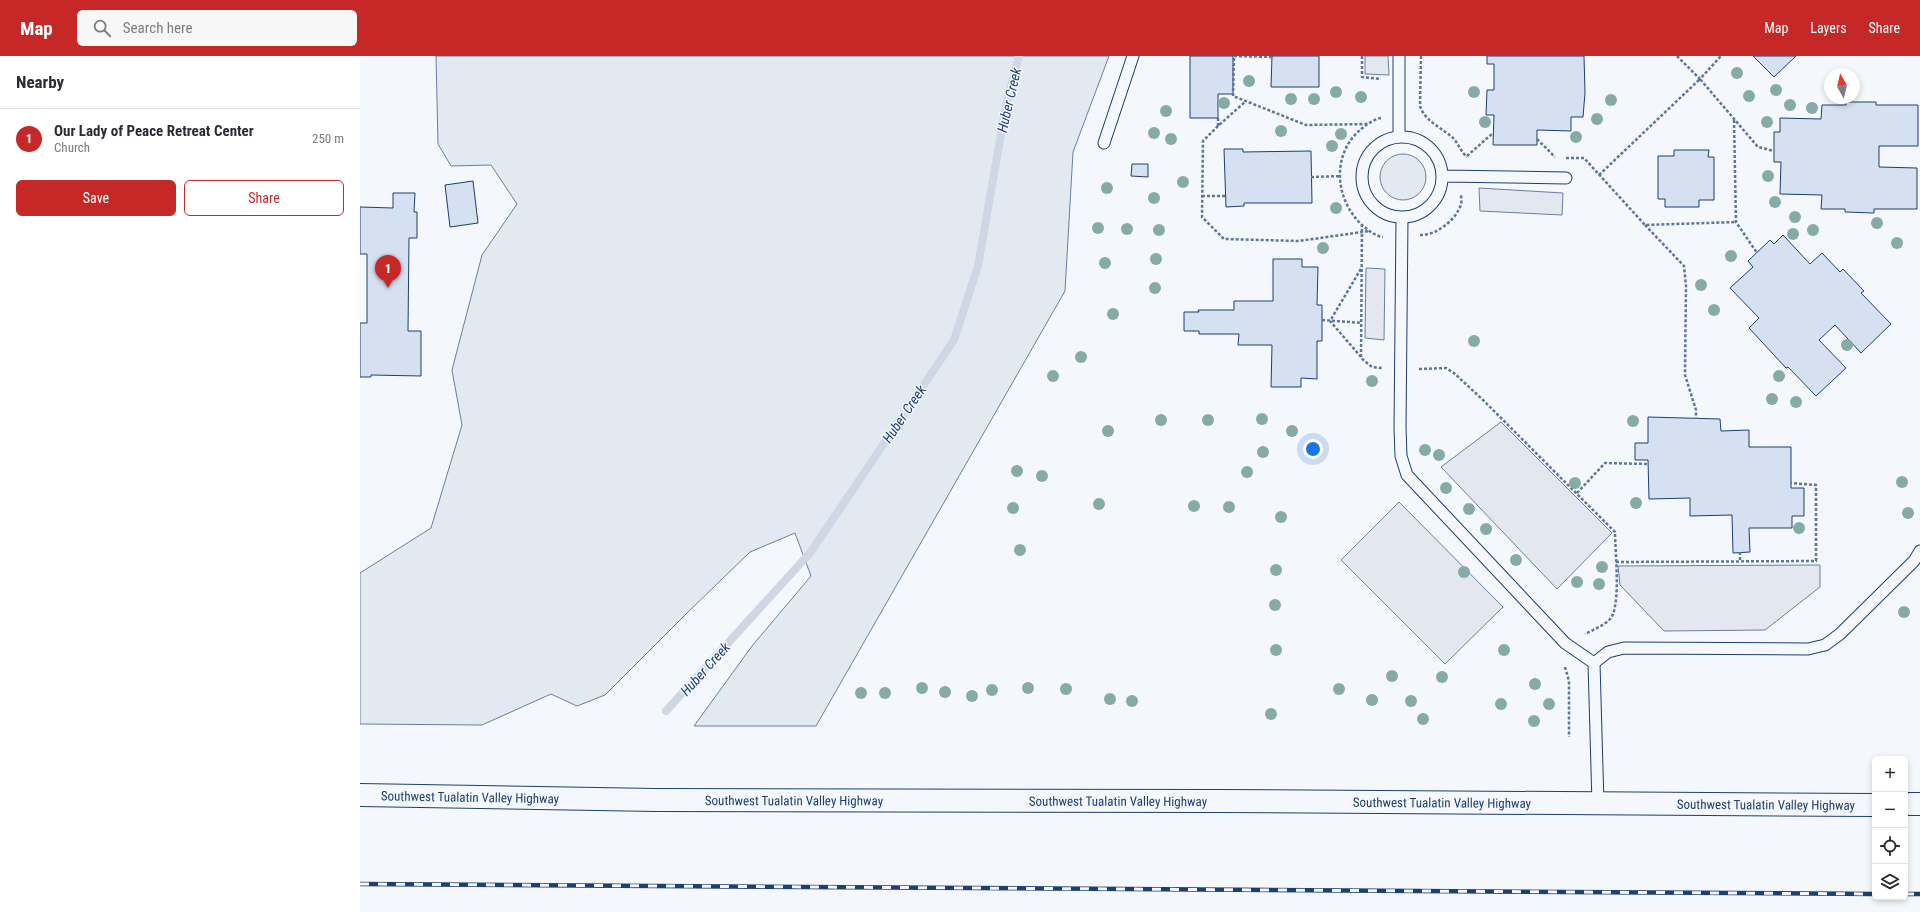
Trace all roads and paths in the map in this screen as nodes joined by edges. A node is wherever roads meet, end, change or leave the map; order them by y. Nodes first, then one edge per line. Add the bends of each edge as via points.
1 (1133, 56) edge
2 (1255, 56) edge
3 (1362, 56) edge
4 (1399, 56) edge
5 (1677, 56) edge
6 (1721, 56) edge
7 (1272, 57) edge
8 (1700, 79) junction
9 (1385, 81) dead end
10 (1246, 100) junction
11 (1380, 114) dead end
12 (1400, 117) junction
13 (1218, 118) dead end
14 (1426, 118) dead end
15 (1376, 119) junction
16 (1734, 119) junction
17 (1368, 124) junction
18 (1218, 126) junction
19 (1493, 133) dead end
20 (1399, 137) junction
21 (1537, 139) dead end
22 (1104, 143) dead end
23 (1459, 147) dead end
24 (1774, 151) dead end
25 (1467, 157) dead end
26 (1555, 157) dead end
27 (1599, 175) dead end
28 (1340, 176) junction
29 (1443, 176) junction
30 (1460, 176) junction
31 (1311, 177) dead end
32 (1566, 178) dead end
33 (1202, 196) junction
34 (1226, 196) dead end
35 (1402, 218) junction
36 (1362, 224) junction
37 (1644, 225) dead end
38 (1369, 231) junction
39 (1362, 232) junction
40 (1402, 234) junction
41 (1757, 253) dead end
42 (1362, 266) junction
43 (1322, 320) dead end
44 (1330, 321) junction
45 (1362, 323) junction
46 (1361, 358) junction
47 (1400, 369) junction
48 (1696, 419) dead end
49 (1648, 464) dead end
50 (1791, 483) dead end
51 (1577, 493) junction
52 (1920, 551) edge
53 (1740, 552) dead end
54 (1740, 561) junction
55 (1616, 562) junction
56 (1565, 643) junction
57 (1594, 663) junction
58 (1569, 737) dead end
59 (360, 795) edge
60 (1598, 804) junction
61 (1908, 804) edge
62 (1920, 804) edge
63 (1872, 805) edge

1 - 22 lane
2 - 7 path
2 - 10 path via 1234,56 1233,96
3 - 9 path via 1362,77
4 - 12 lane
5 - 8 path
6 - 8 path
8 - 16 path
8 - 27 path
10 - 17 path via 1306,125
10 - 18 path
11 - 15 path
12 - 14 path
12 - 15 path
12 - 20 lane
13 - 18 path
15 - 17 path
16 - 24 path via 1758,147
16 - 41 path via 1736,222
17 - 28 path via 1354,135 1346,149 1340,166
18 - 33 path via 1202,141
19 - 25 path
20 - 29 lane via 1417,140 1433,150
20 - 35 lane via 1382,142 1369,154 1362,170 1362,179 1363,188 1371,203 1385,214
21 - 26 path
23 - 30 path
28 - 31 path
28 - 36 path via 1346,203
29 - 30 lane
29 - 35 lane via 1440,192 1431,206 1418,214
30 - 32 lane
30 - 40 path via 1461,203 1451,219 1431,234
33 - 34 path
33 - 39 path via 1202,217 1224,239 1299,241
35 - 40 lane
36 - 38 path
36 - 39 path
37 - 48 path via 1684,266 1685,375 1696,410
38 - 39 path
38 - 40 path via 1381,237
39 - 42 path
40 - 47 lane
42 - 44 path
42 - 45 path
43 - 44 path
44 - 45 path
44 - 46 path
45 - 46 path
46 - 47 path via 1372,367
47 - 51 path via 1446,368 1454,373
47 - 56 lane via 1401,456 1407,475
49 - 51 path via 1605,463
50 - 54 path via 1816,485 1816,561
51 - 55 path via 1615,532
52 - 57 lane via 1914,561 1840,634 1825,645 1802,649 1624,648 1608,652
53 - 54 path
54 - 55 path
55 - 56 path via 1615,609 1610,618 1599,627
56 - 57 lane
56 - 58 path via 1552,652 1566,668 1570,681
57 - 60 lane
59 - 60 main road, Southwest Tualatin Valley Highway via 656,800
60 - 63 main road, Southwest Tualatin Valley Highway
61 - 62 main road

